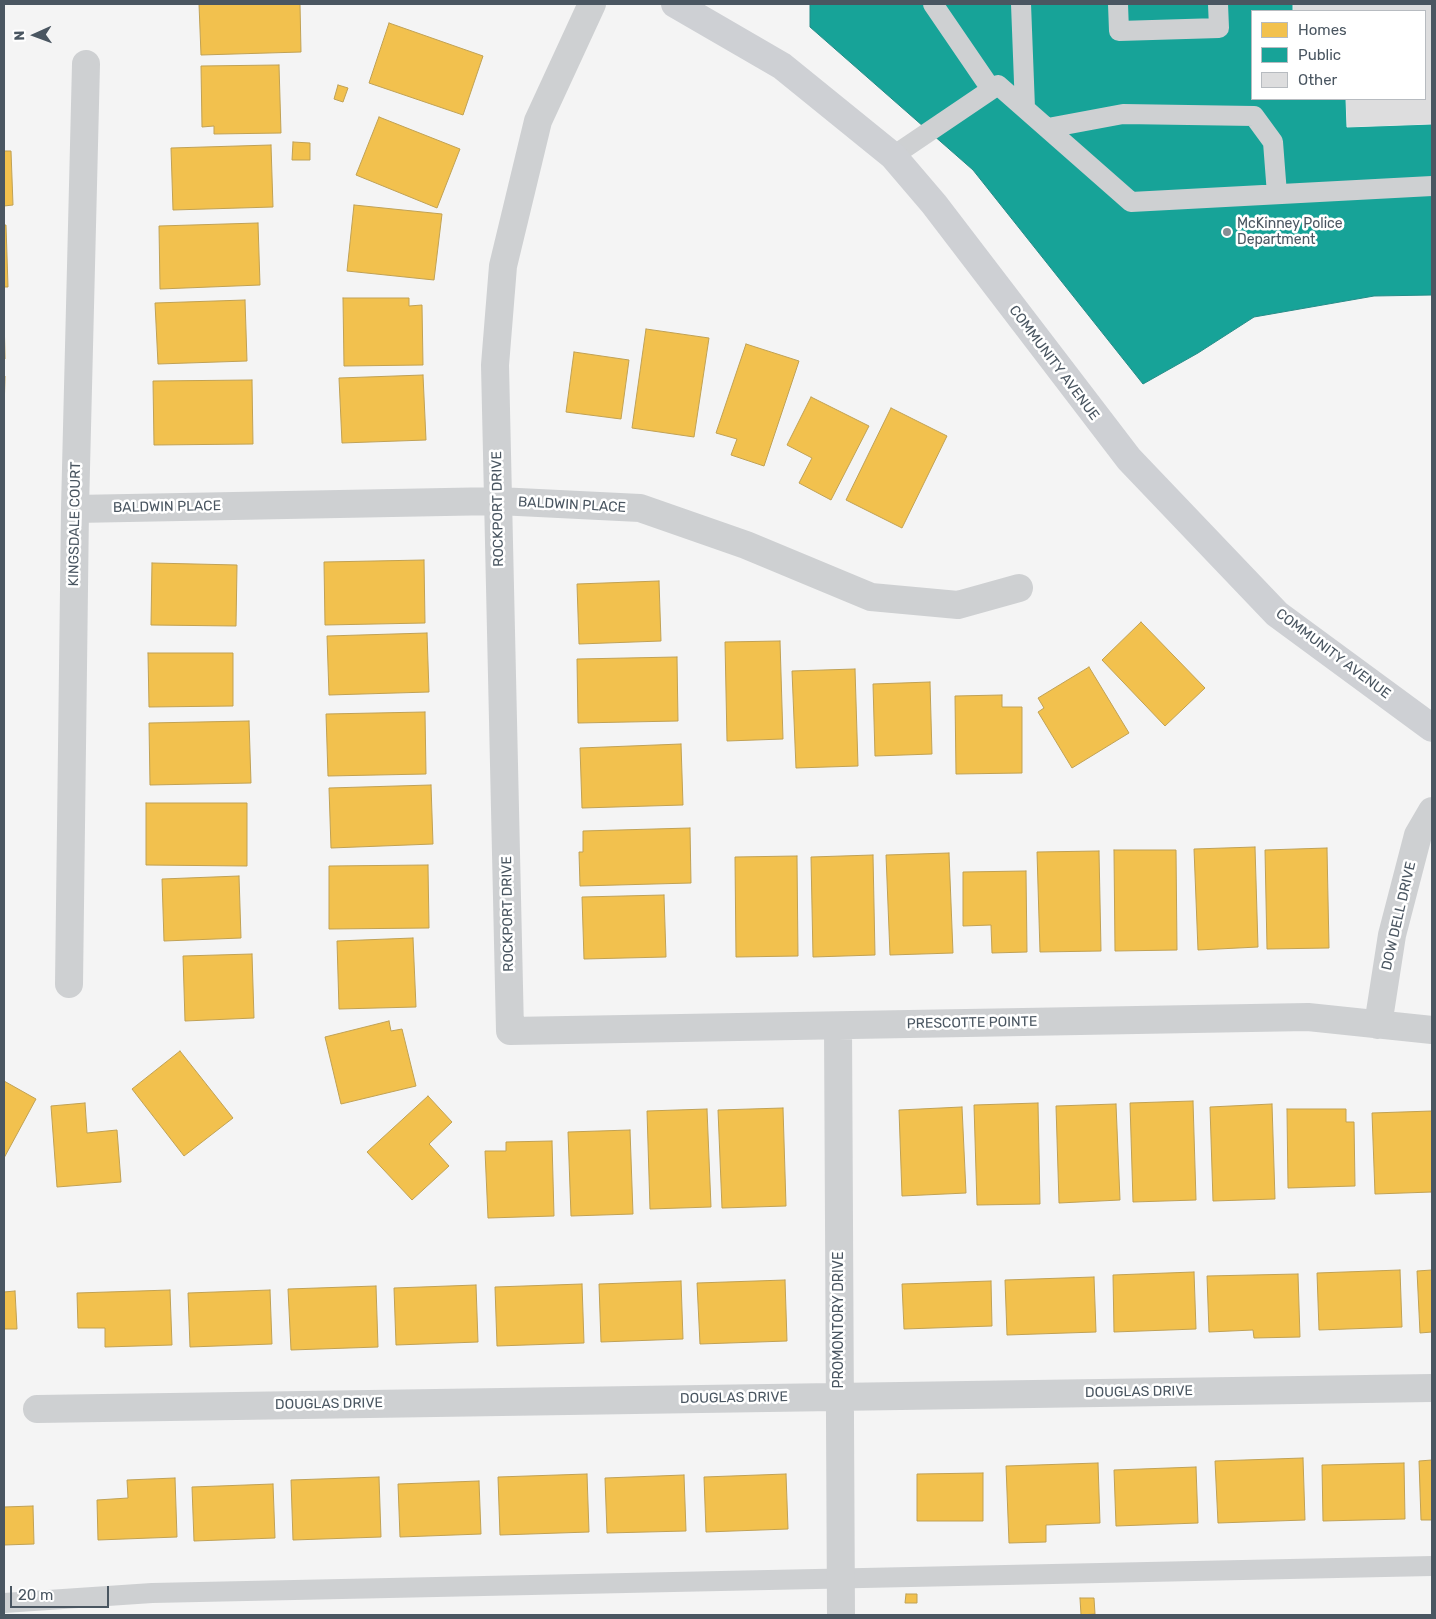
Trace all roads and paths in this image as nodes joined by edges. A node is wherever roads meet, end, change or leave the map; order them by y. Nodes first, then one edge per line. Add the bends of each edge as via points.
1 (592, 4) edge
2 (675, 4) edge
3 (933, 4) edge
4 (1021, 4) edge
5 (1118, 4) edge
6 (1218, 4) edge
7 (86, 64) dead end
8 (991, 89) junction
9 (1025, 108) junction
10 (1048, 128) junction
11 (893, 156) junction
12 (1432, 186) edge
13 (1278, 194) junction
14 (498, 501) junction
15 (75, 509) junction
16 (1019, 588) dead end
17 (1432, 728) edge
18 (1432, 811) edge
19 (69, 984) dead end
20 (1378, 1025) junction
21 (838, 1026) junction
22 (510, 1030) joint
23 (1432, 1030) edge
24 (1432, 1388) edge
25 (839, 1396) junction
26 (36, 1409) dead end
27 (1432, 1566) edge
28 (842, 1577) junction
29 (4, 1603) edge
30 (841, 1615) edge

1 - 14 street, ROCKPORT DRIVE via 538,121 503,266 495,365
2 - 11 street, COMMUNITY AVENUE via 782,66
3 - 8 lane
4 - 9 lane
5 - 6 lane via 1119,31 1219,28
7 - 15 street, KINGSDALE COURT
8 - 9 lane via 998,85
8 - 11 lane
9 - 10 lane
10 - 13 lane via 1131,202
10 - 13 lane via 1123,114 1254,116 1273,142
11 - 17 street, COMMUNITY AVENUE via 934,204 1129,459 1277,614
12 - 13 lane
14 - 15 street, BALDWIN PLACE
14 - 16 street, BALDWIN PLACE via 640,508 746,545 871,597 958,605
14 - 22 street, ROCKPORT DRIVE
15 - 19 street, KINGSDALE COURT
18 - 20 street, DOW DELL DRIVE via 1418,835 1392,935
20 - 21 street, PRESCOTTE POINTE via 1308,1018
20 - 23 street, PRESCOTTE POINTE
21 - 22 street, PRESCOTTE POINTE
21 - 25 street, PROMONTORY DRIVE
24 - 25 street, DOUGLAS DRIVE
25 - 26 street, DOUGLAS DRIVE
25 - 28 street, PROMONTORY DRIVE
27 - 28 lane
28 - 29 lane via 152,1593
28 - 30 street, PROMONTORY DRIVE

